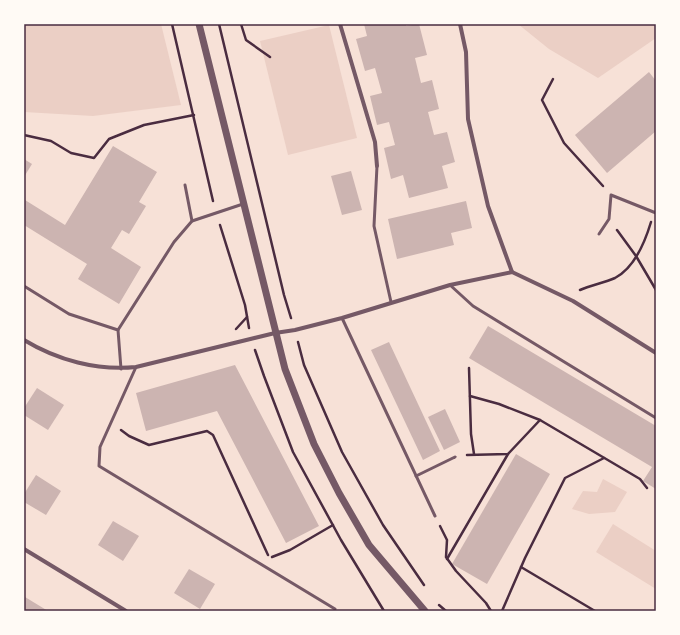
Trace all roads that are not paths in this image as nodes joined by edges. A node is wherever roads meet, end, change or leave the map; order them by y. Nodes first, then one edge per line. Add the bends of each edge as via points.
1 (200, 24) edge
2 (340, 24) edge
3 (460, 24) edge
4 (377, 166) joint
5 (185, 185) dead end
6 (245, 204) junction
7 (655, 213) edge
8 (192, 221) junction
9 (599, 234) dead end
10 (512, 272) junction
11 (450, 285) junction
12 (24, 286) edge
13 (391, 302) junction
14 (342, 318) junction
15 (118, 330) junction
16 (275, 333) junction
17 (24, 340) edge
18 (656, 353) edge
19 (136, 367) junction
20 (121, 369) junction
21 (656, 418) edge
22 (454, 457) road end
23 (416, 476) junction
24 (435, 516) road end
25 (24, 549) edge
26 (335, 609) dead end
27 (126, 611) edge
28 (425, 611) edge

1 - 6 street
2 - 4 street via 375,142
3 - 10 street via 466,52 468,119 488,206
4 - 13 lane via 374,226
5 - 8 lane
6 - 8 lane
6 - 16 street
7 - 9 lane via 611,195 609,219
8 - 15 lane via 174,242
10 - 11 street
10 - 18 street via 573,301
11 - 13 street
11 - 21 lane via 473,306
12 - 15 lane via 69,314
13 - 14 street
14 - 16 street
14 - 23 lane
15 - 20 lane
16 - 19 street
16 - 28 street via 285,369 314,444 339,493 369,546
17 - 20 street via 59,356 91,365
19 - 20 street
19 - 26 lane via 100,447 99,466
22 - 23 lane
23 - 24 lane
25 - 27 street

